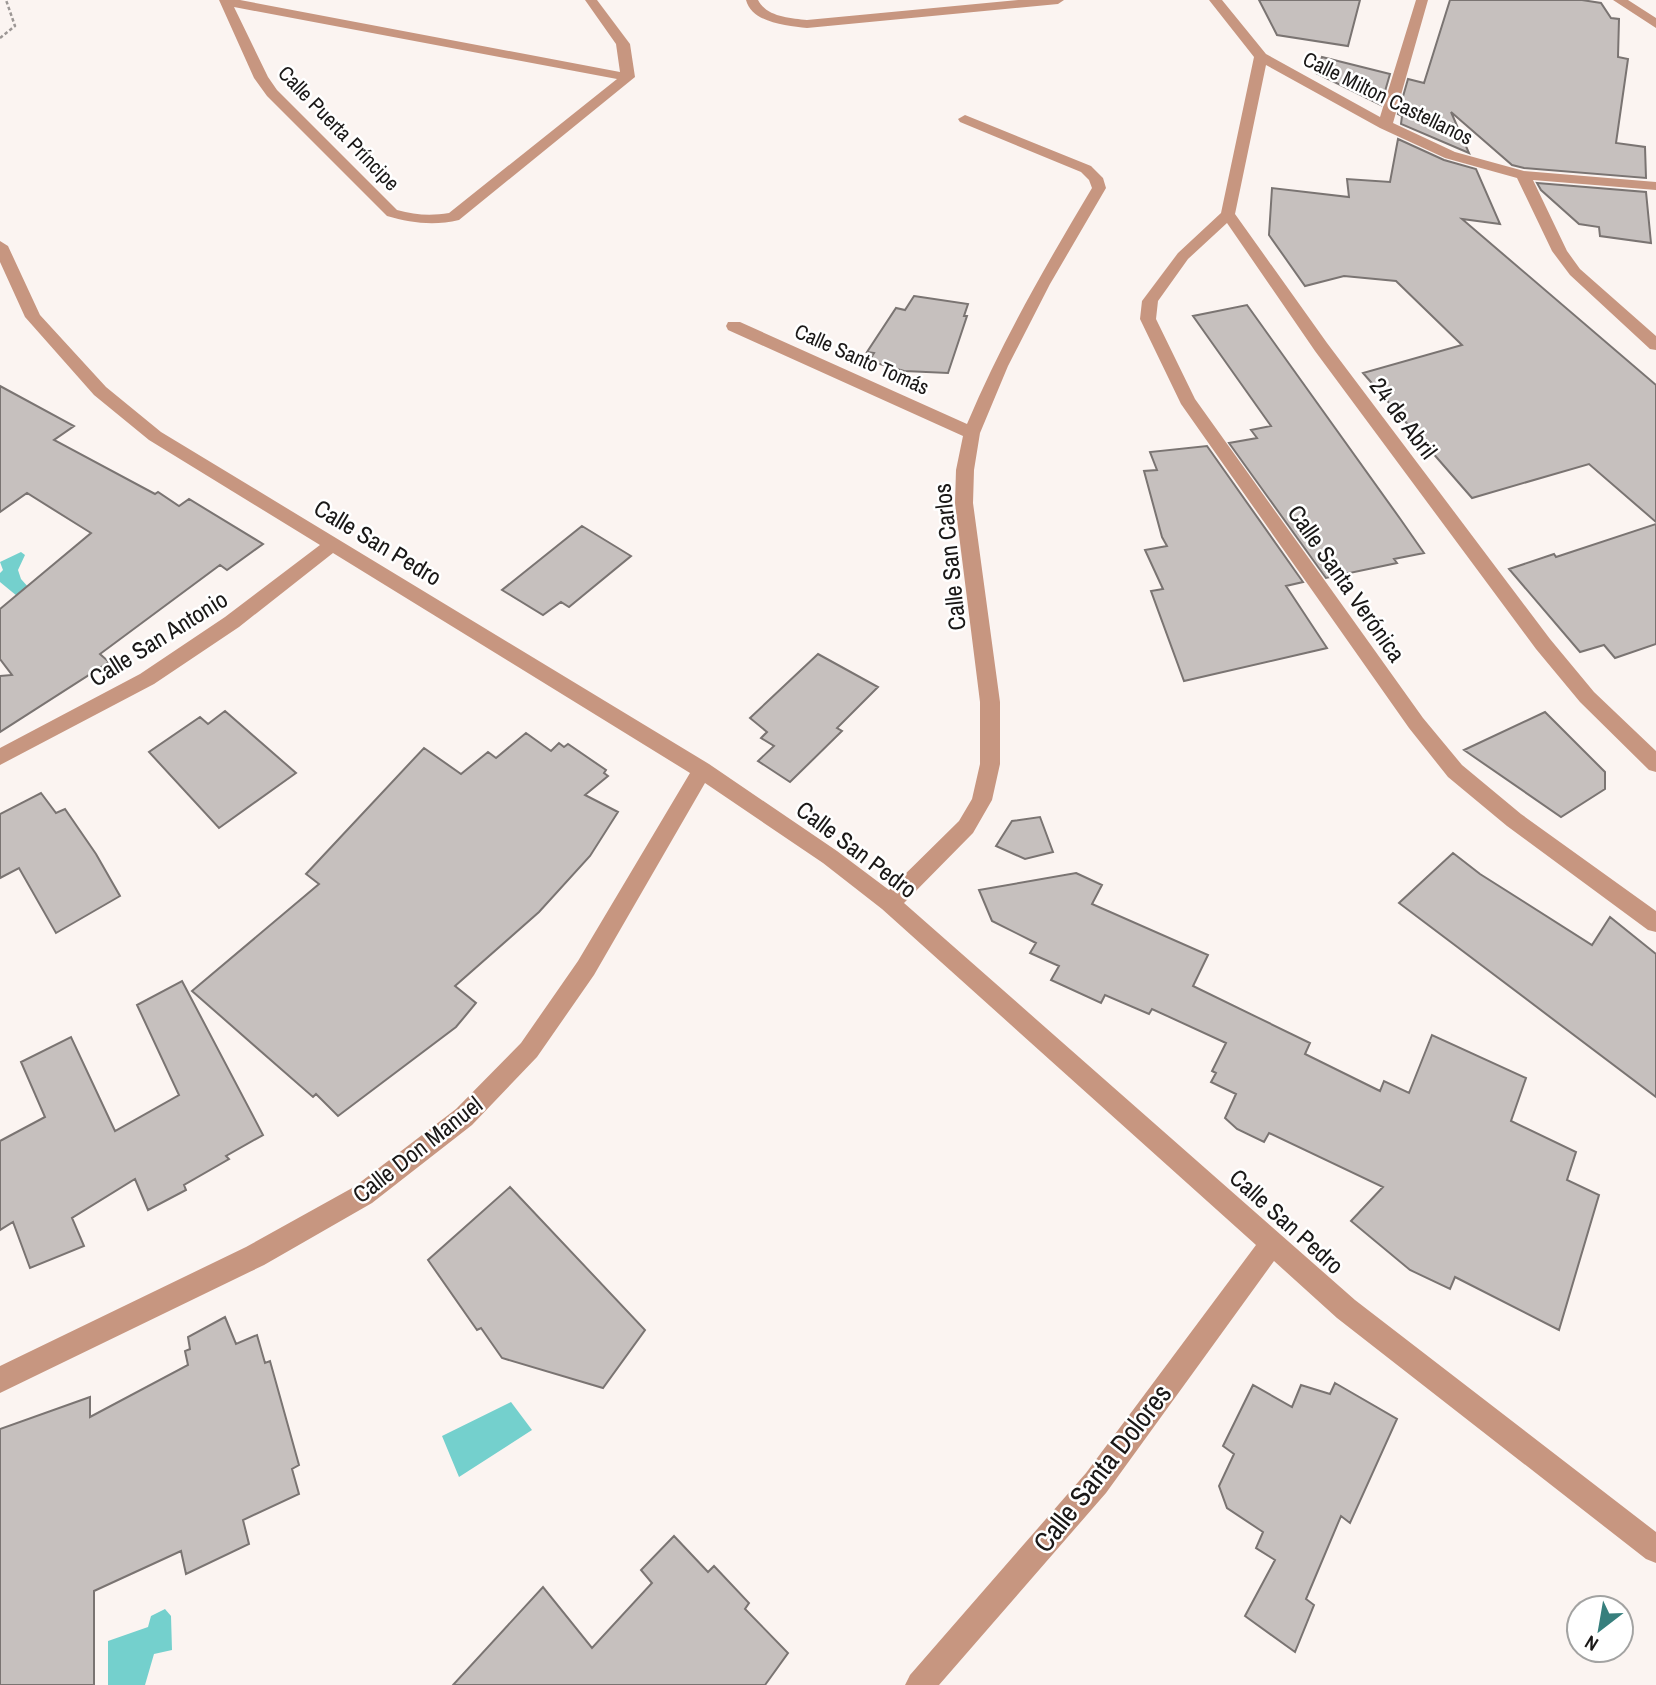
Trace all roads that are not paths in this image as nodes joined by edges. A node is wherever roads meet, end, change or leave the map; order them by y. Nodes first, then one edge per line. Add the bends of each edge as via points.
1 (225, 0) edge
2 (591, 0) edge
3 (752, 0) edge
4 (1058, 0) edge
5 (1215, 0) edge
6 (1422, 0) edge
7 (1619, 0) edge
8 (1656, 23) edge
9 (1261, 57) junction
10 (628, 77) junction
11 (965, 119) dead end
12 (1385, 125) junction
13 (1523, 175) junction
14 (1656, 186) edge
15 (1228, 214) junction
16 (0, 246) edge
17 (734, 326) dead end
18 (1656, 345) edge
19 (972, 433) junction
20 (332, 545) junction
21 (0, 757) edge
22 (1656, 764) edge
23 (702, 770) junction
24 (890, 903) junction
25 (1656, 923) edge
26 (1272, 1243) junction
27 (0, 1380) edge
28 (1656, 1549) edge
29 (920, 1685) edge

1 - 10 street, Calle Puerta Príncipe
1 - 10 street, Calle Puerta Príncipe via 272,93 392,213 411,219 454,217
2 - 10 street via 623,44
3 - 4 street via 763,14 807,24
5 - 9 street, Calle Milton Castellanos
6 - 12 street
7 - 8 street
9 - 12 street, Calle Milton Castellanos
9 - 15 street
11 - 19 street, Calle San Carlos via 1086,169 1096,177 1099,188 1036,296
12 - 13 street, Calle Milton Castellanos via 1450,155
13 - 14 street, Calle Milton Castellanos
13 - 18 street via 1575,272
15 - 22 street, 24 de Abril via 1543,645 1587,697
15 - 25 street, Calle Santa Verónica via 1183,257 1150,301 1148,319 1187,400 1416,723 1455,771
16 - 20 street, Calle San Pedro via 33,317 100,391 155,436
17 - 19 street, Calle Santo Tomás
19 - 24 street, Calle San Carlos via 964,503 990,702 990,764 982,800 966,827
20 - 21 street, Calle San Antonio via 232,622 147,679
20 - 23 street, Calle San Pedro
23 - 24 street, Calle San Pedro
23 - 27 street, Calle Don Manuel via 586,968 529,1050 464,1118 363,1195 255,1256
24 - 26 street, Calle San Pedro
26 - 28 street, Calle San Pedro via 1346,1309
26 - 29 street, Calle Santa Dolores via 1096,1483

